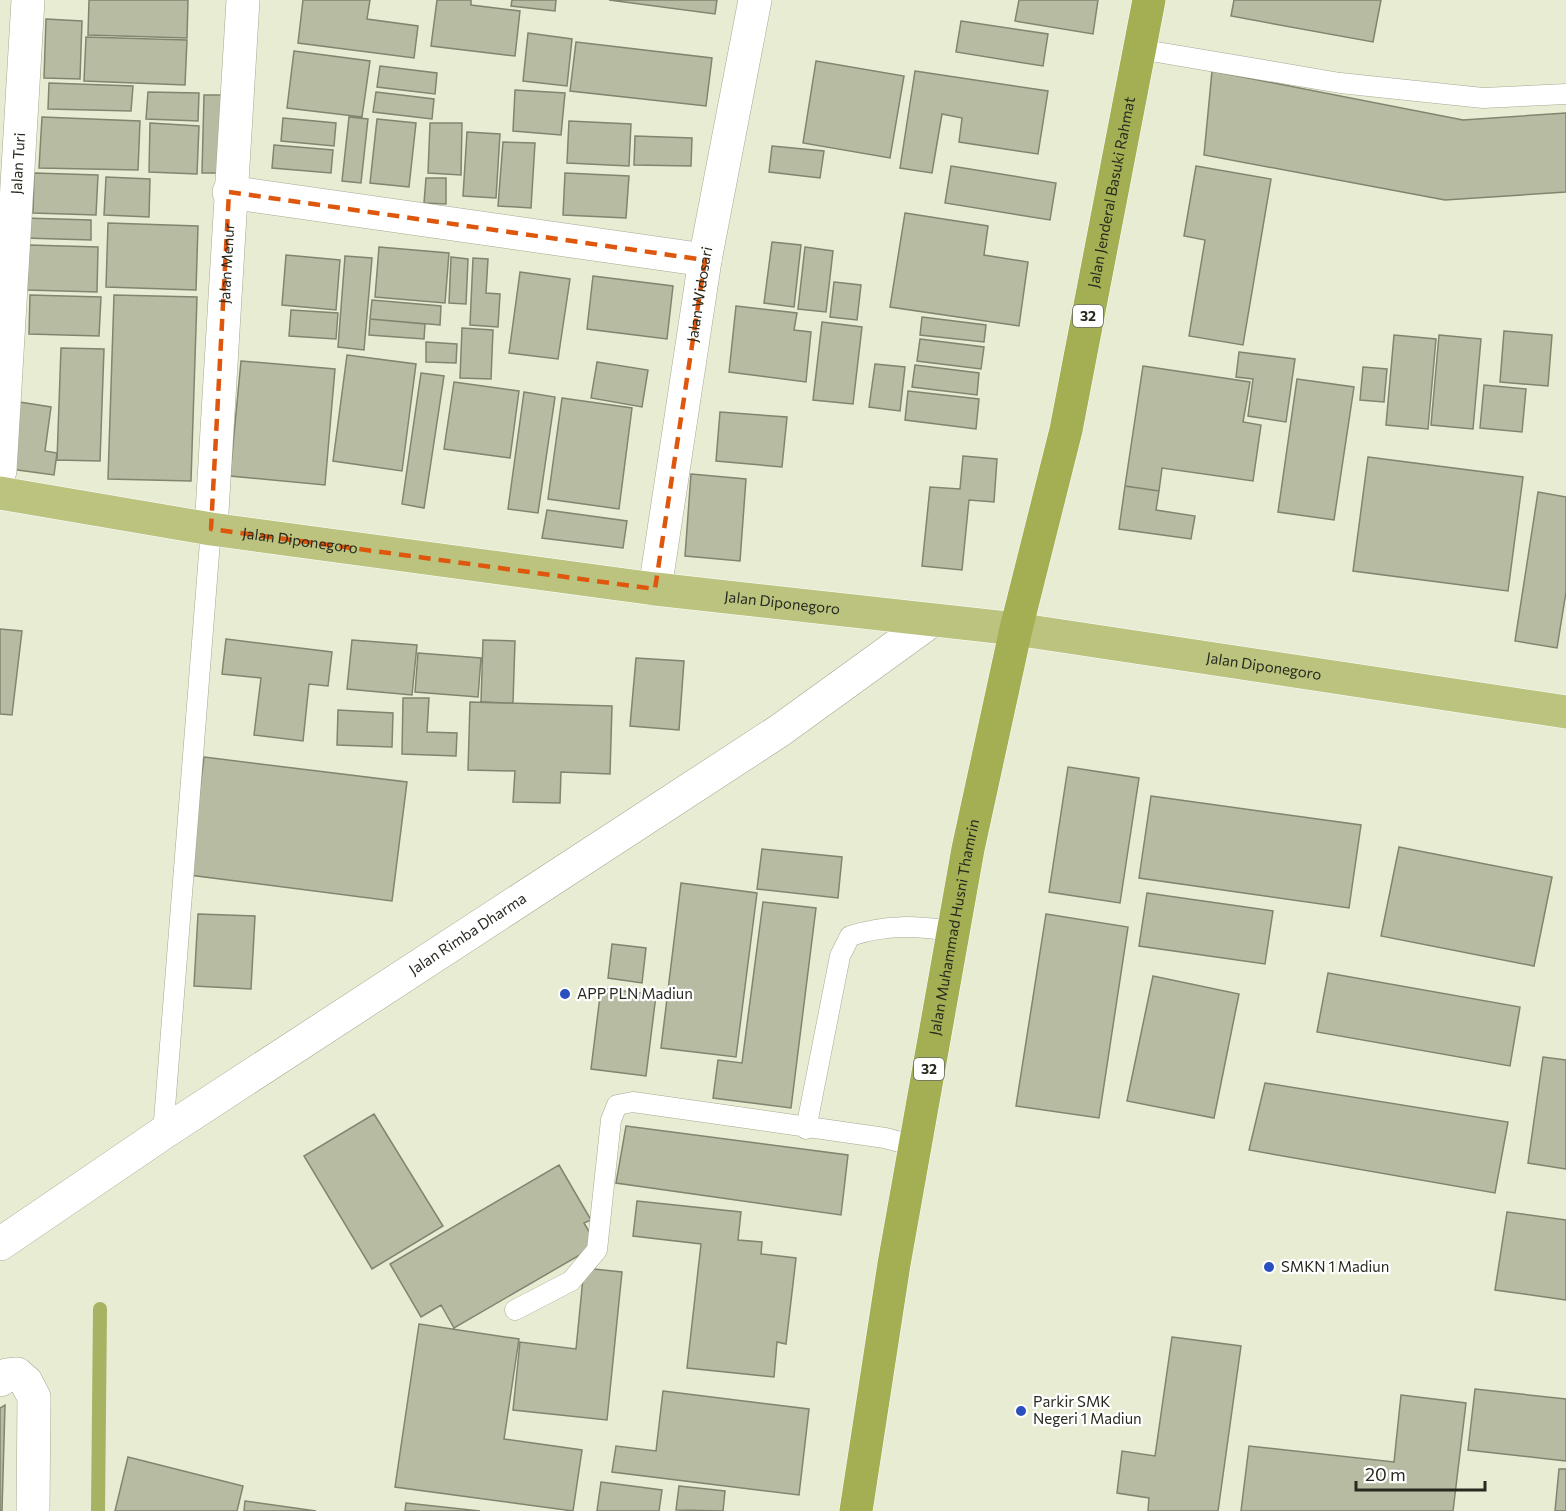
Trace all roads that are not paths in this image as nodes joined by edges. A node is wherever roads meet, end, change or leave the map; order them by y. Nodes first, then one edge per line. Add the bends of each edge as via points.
1 (28, 0) edge
2 (243, 0) edge
3 (756, 0) edge
4 (1149, 0) edge
5 (1139, 49) junction
6 (1566, 94) edge
7 (229, 192) junction
8 (705, 260) junction
9 (0, 471) edge
10 (0, 493) edge
11 (211, 528) junction
12 (655, 589) junction
13 (931, 621) junction
14 (1016, 629) junction
15 (1566, 712) edge
16 (954, 931) junction
17 (806, 1129) junction
18 (163, 1133) junction
19 (915, 1146) junction
20 (0, 1244) edge
21 (515, 1310) dead end
22 (13, 1381) edge
23 (33, 1511) edge
24 (855, 1511) edge

1 - 9 street, Jalan Turi
2 - 7 street, Jalan Menur
3 - 8 street, Jalan Widosari
4 - 5 highway, Jalan Jenderal Basuki Rahmat / 32
5 - 6 lane via 1352,85 1483,98
5 - 14 highway, Jalan Jenderal Basuki Rahmat / 32 via 1066,430
7 - 8 street
7 - 11 street, Jalan Menur
8 - 12 street, Jalan Widosari
10 - 11 main road, Jalan Diponegoro
11 - 12 main road, Jalan Diponegoro
11 - 18 lane
12 - 13 main road, Jalan Diponegoro
13 - 14 main road, Jalan Diponegoro
13 - 18 street, Jalan Rimba Dharma via 779,731
14 - 15 main road, Jalan Diponegoro
14 - 16 highway, Jalan Muhammad Husni Thamrin / 32
16 - 17 lane via 908,925 850,936 840,956
16 - 19 highway, Jalan Muhammad Husni Thamrin / 32
17 - 19 lane via 885,1138
17 - 21 lane via 633,1102 617,1106 611,1120 597,1250 571,1281
18 - 20 street, Jalan Rimba Dharma
19 - 24 highway, Jalan Muhammad Husni Thamrin / 32
22 - 23 street via 34,1397

